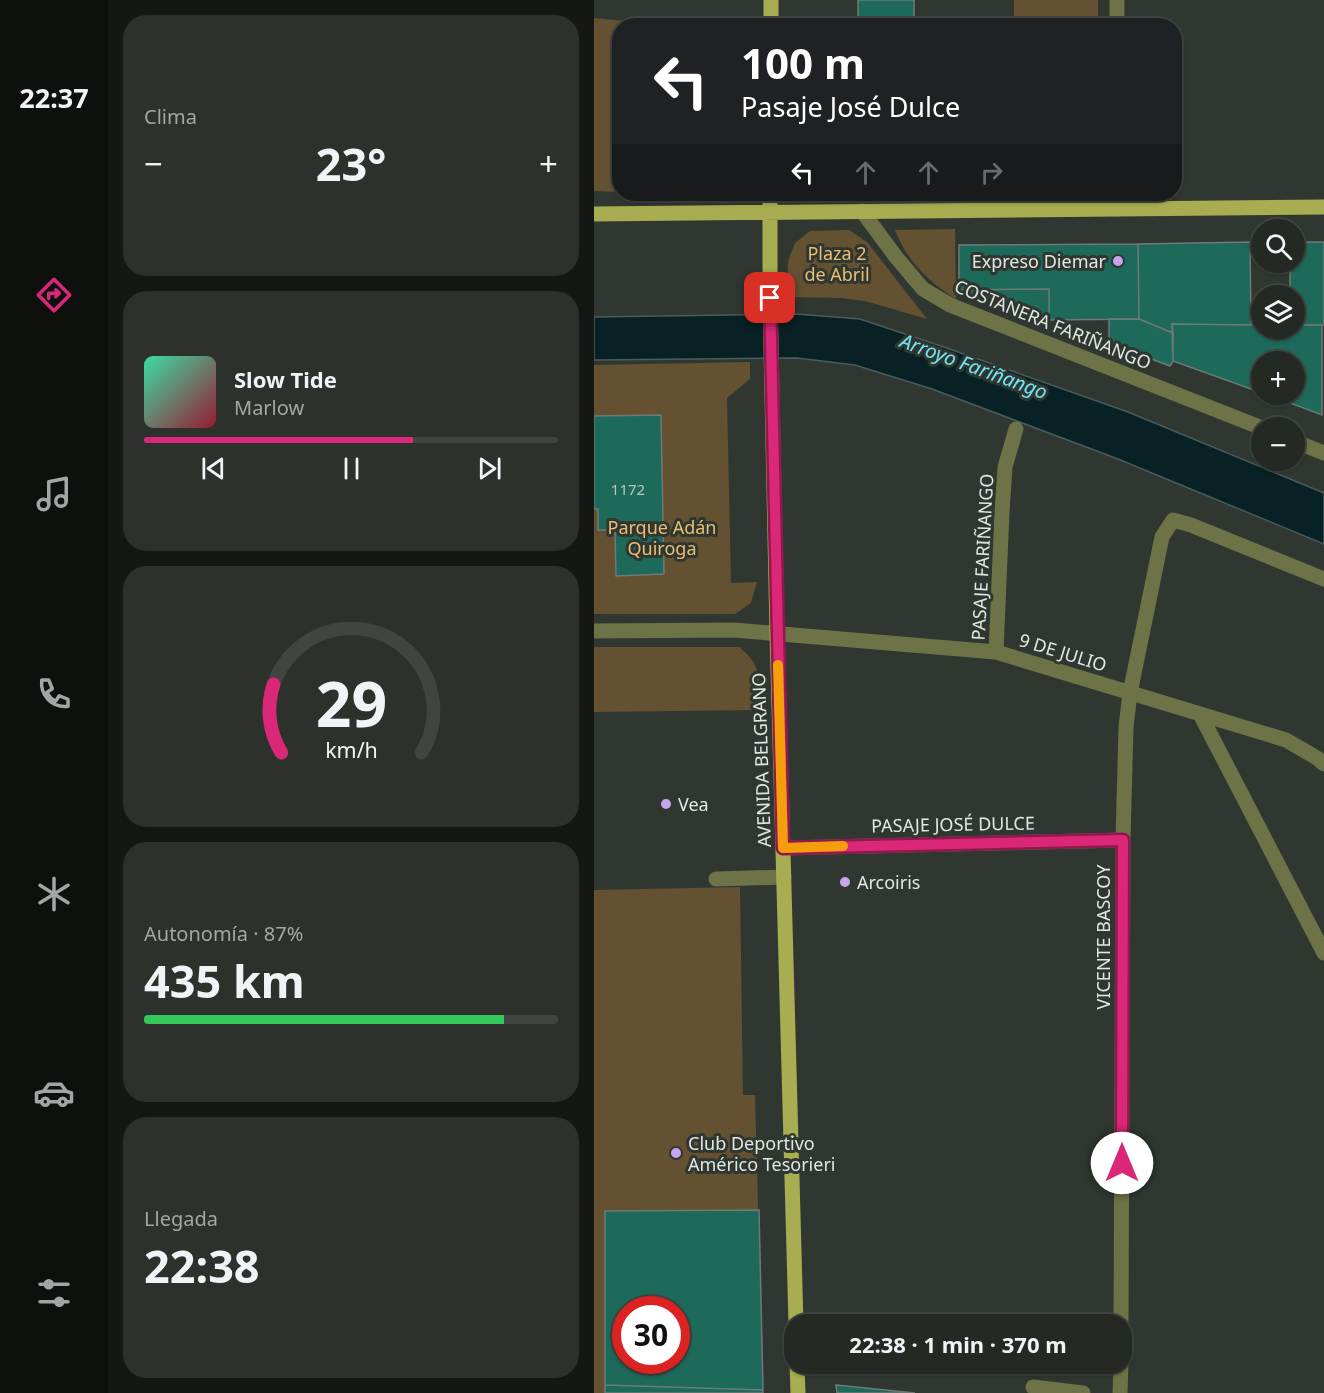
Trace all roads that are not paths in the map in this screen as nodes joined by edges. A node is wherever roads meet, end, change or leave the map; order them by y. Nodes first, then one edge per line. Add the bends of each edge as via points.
1 (771, 0) edge
2 (1117, 0) edge
3 (771, 18) edge
4 (1117, 18) edge
5 (770, 201) edge
6 (1117, 201) edge
7 (1324, 207) edge
8 (1118, 209) junction
9 (862, 211) junction
10 (770, 212) junction
11 (594, 214) edge
12 (1251, 424) edge
13 (1016, 429) dead end
14 (1305, 445) edge
15 (1324, 453) edge
16 (1324, 579) edge
17 (594, 631) edge
18 (777, 633) junction
19 (996, 652) junction
20 (1130, 693) junction
21 (1200, 714) junction
22 (1324, 764) edge
23 (1123, 840) junction
24 (783, 848) junction
25 (784, 877) junction
26 (716, 879) dead end
27 (1324, 953) edge
28 (796, 1314) edge
29 (1121, 1314) edge
30 (797, 1374) edge
31 (1121, 1374) edge
32 (1033, 1387) dead end
33 (798, 1393) edge
34 (1083, 1393) edge
35 (1120, 1393) edge

1 - 3 main road
2 - 4 street
5 - 10 main road, AVENIDA BELGRANO
6 - 8 street
7 - 8 main road
8 - 9 main road
9 - 10 main road
9 - 12 street, COSTANERA FARIÑANGO via 923,289 950,305
10 - 11 main road
10 - 18 main road, AVENIDA BELGRANO
13 - 19 street, PASAJE FARIÑANGO via 1003,489
14 - 15 street
16 - 20 street, VICENTE BASCOY via 1173,520 1162,537
17 - 18 street, 9 DE JULIO
18 - 19 street, 9 DE JULIO
18 - 24 main road, AVENIDA BELGRANO
19 - 20 street, 9 DE JULIO
20 - 21 street, 9 DE JULIO
20 - 23 street, VICENTE BASCOY
21 - 22 street, 9 DE JULIO via 1286,740
21 - 27 street
23 - 24 street, PASAJE JOSÉ DULCE
23 - 29 street, VICENTE BASCOY
24 - 25 main road, AVENIDA BELGRANO
25 - 26 street
25 - 28 main road, AVENIDA BELGRANO
30 - 33 main road
31 - 35 street
32 - 34 street

